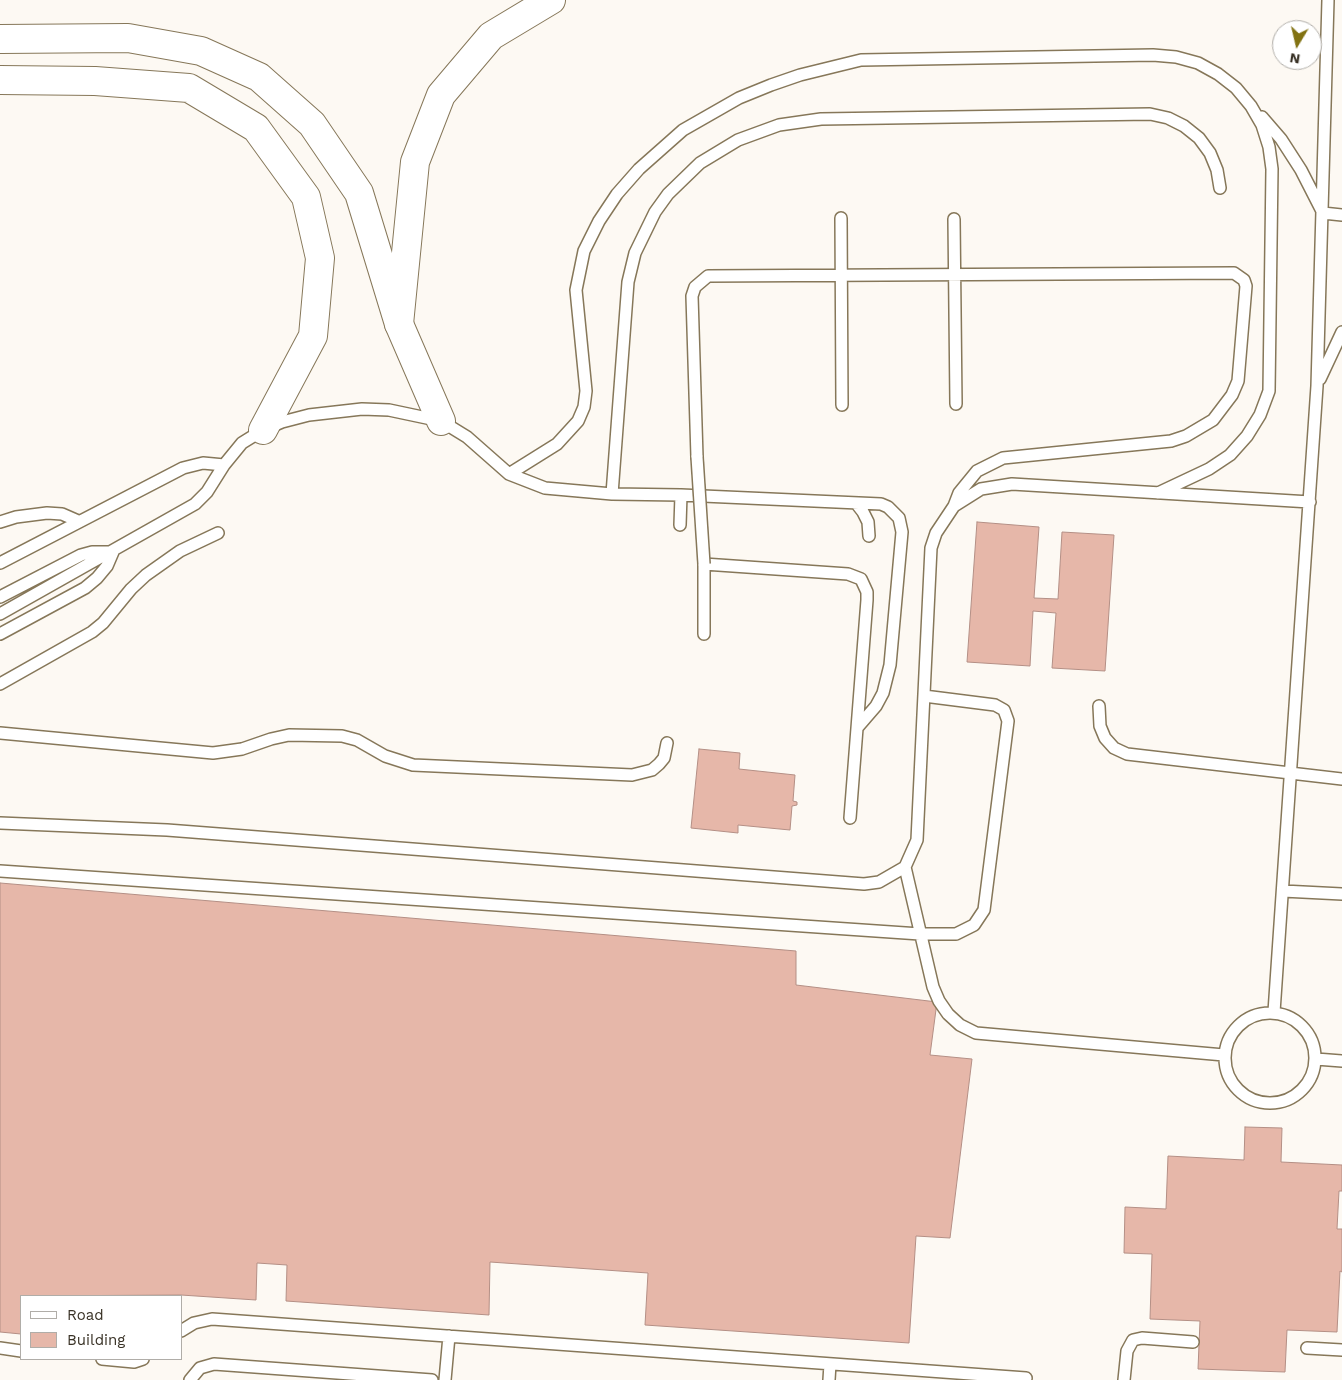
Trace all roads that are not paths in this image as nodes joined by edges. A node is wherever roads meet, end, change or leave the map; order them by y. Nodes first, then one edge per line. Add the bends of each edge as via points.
1 (551, 0) edge
2 (1328, 0) edge
3 (0, 40) edge
4 (0, 80) edge
5 (1251, 106) junction
6 (1220, 188) dead end
7 (1323, 212) junction
8 (1342, 215) edge
9 (841, 218) dead end
10 (954, 219) dead end
11 (841, 274) junction
12 (955, 274) junction
13 (399, 324) junction
14 (1342, 332) edge
15 (1318, 386) junction
16 (956, 404) dead end
17 (842, 405) dead end
18 (441, 421) junction
19 (263, 430) junction
20 (224, 465) junction
21 (509, 474) junction
22 (612, 494) junction
23 (1156, 494) junction
24 (681, 495) junction
25 (1310, 502) junction
26 (856, 503) junction
27 (954, 506) junction
28 (78, 521) junction
29 (0, 522) edge
30 (680, 525) dead end
31 (218, 533) dead end
32 (869, 536) dead end
33 (113, 552) junction
34 (0, 563) edge
35 (704, 564) junction
36 (0, 597) edge
37 (0, 614) edge
38 (0, 634) edge
39 (704, 634) dead end
40 (0, 684) edge
41 (924, 696) junction
42 (1099, 706) dead end
43 (857, 728) junction
44 (0, 733) edge
45 (667, 743) dead end
46 (1291, 772) junction
47 (1342, 778) edge
48 (850, 818) dead end
49 (0, 823) edge
50 (905, 867) junction
51 (0, 871) edge
52 (1283, 891) junction
53 (1342, 894) edge
54 (920, 934) junction
55 (1274, 1012) junction
56 (1224, 1055) junction
57 (1316, 1059) junction
58 (1342, 1061) edge
59 (182, 1330) edge
60 (449, 1336) junction
61 (1193, 1342) dead end
62 (0, 1348) edge
63 (1307, 1348) dead end
64 (20, 1350) edge
65 (1342, 1350) edge
66 (113, 1360) edge
67 (140, 1360) edge
68 (830, 1364) junction
69 (1026, 1378) dead end
70 (190, 1380) edge
71 (432, 1380) edge
72 (445, 1380) edge
73 (829, 1380) edge
74 (1124, 1380) edge

1 - 13 main road via 491,36 441,95 415,162
2 - 7 lane
3 - 13 main road via 128,38 201,51 259,77 312,124 359,193
4 - 19 main road via 95,80 189,88 256,128 306,197 320,258 312,336
5 - 7 lane via 1281,139
5 - 21 lane via 1230,84 1198,63 1153,55 861,60 800,74 739,98 700,120 660,149 617,194 599,221 584,251 576,290 586,391 584,407 578,421 558,444
5 - 23 lane via 1262,125 1272,170 1269,391 1260,415 1230,455 1210,469
6 - 22 lane via 1210,153 1199,138 1176,122 1150,114 822,119 779,125 738,140 700,163 673,189 655,212 635,252 628,282
7 - 8 lane
7 - 15 lane
9 - 11 lane
10 - 12 lane
11 - 12 lane
11 - 17 lane
11 - 35 lane, bridge via 717,275 708,276 695,287 692,296 697,457
12 - 16 lane
12 - 27 lane via 1234,274 1240,276 1246,286 1238,381 1224,409 1200,430 1171,441 1003,458 972,476
13 - 18 main road
14 - 15 lane
15 - 25 lane
18 - 19 lane via 415,414 362,409 309,415
18 - 21 lane via 467,437
19 - 20 lane via 242,443
20 - 28 lane via 203,463 183,468
20 - 33 lane via 195,504
21 - 22 lane via 545,488
22 - 24 lane
23 - 25 lane
23 - 27 lane via 1005,484 981,489
24 - 26 lane
24 - 30 lane
25 - 46 lane
26 - 32 lane via 868,522
26 - 43 lane via 888,507 898,518 902,532 888,680 876,706
27 - 41 lane via 936,533 932,548
28 - 29 lane via 62,514 47,513
28 - 34 lane
31 - 40 lane via 180,551 146,575 92,632
33 - 36 lane via 81,555
33 - 37 lane
33 - 38 lane via 102,572 85,588
35 - 39 lane
35 - 43 lane via 848,574 860,579 867,592
41 - 50 lane via 917,840
41 - 54 lane via 995,705 1004,710 1008,721 984,910 966,931
42 - 46 lane via 1100,726 1105,738 1114,748 1127,754
43 - 48 lane
44 - 45 lane via 213,753 242,749 289,735 333,735 358,740 385,756 413,765 632,775 652,770 659,764 664,758
46 - 47 lane
46 - 52 lane
49 - 50 lane via 166,830 864,884 878,882
50 - 54 lane
51 - 54 lane
52 - 53 lane
52 - 55 lane
54 - 56 lane via 939,1001 954,1019 976,1033
55 - 56 lane via 1260,1013 1235,1028
55 - 57 lane via 1288,1015 1308,1032
56 - 57 lane via 1226,1069 1241,1093 1268,1103 1283,1102 1307,1086 1314,1073
57 - 58 lane
59 - 60 lane via 194,1323 212,1319
60 - 68 lane
60 - 72 lane
61 - 74 lane via 1133,1340 1127,1350
62 - 64 lane
63 - 65 lane
66 - 67 lane
68 - 69 lane
68 - 73 lane
70 - 71 lane via 200,1368 214,1364

